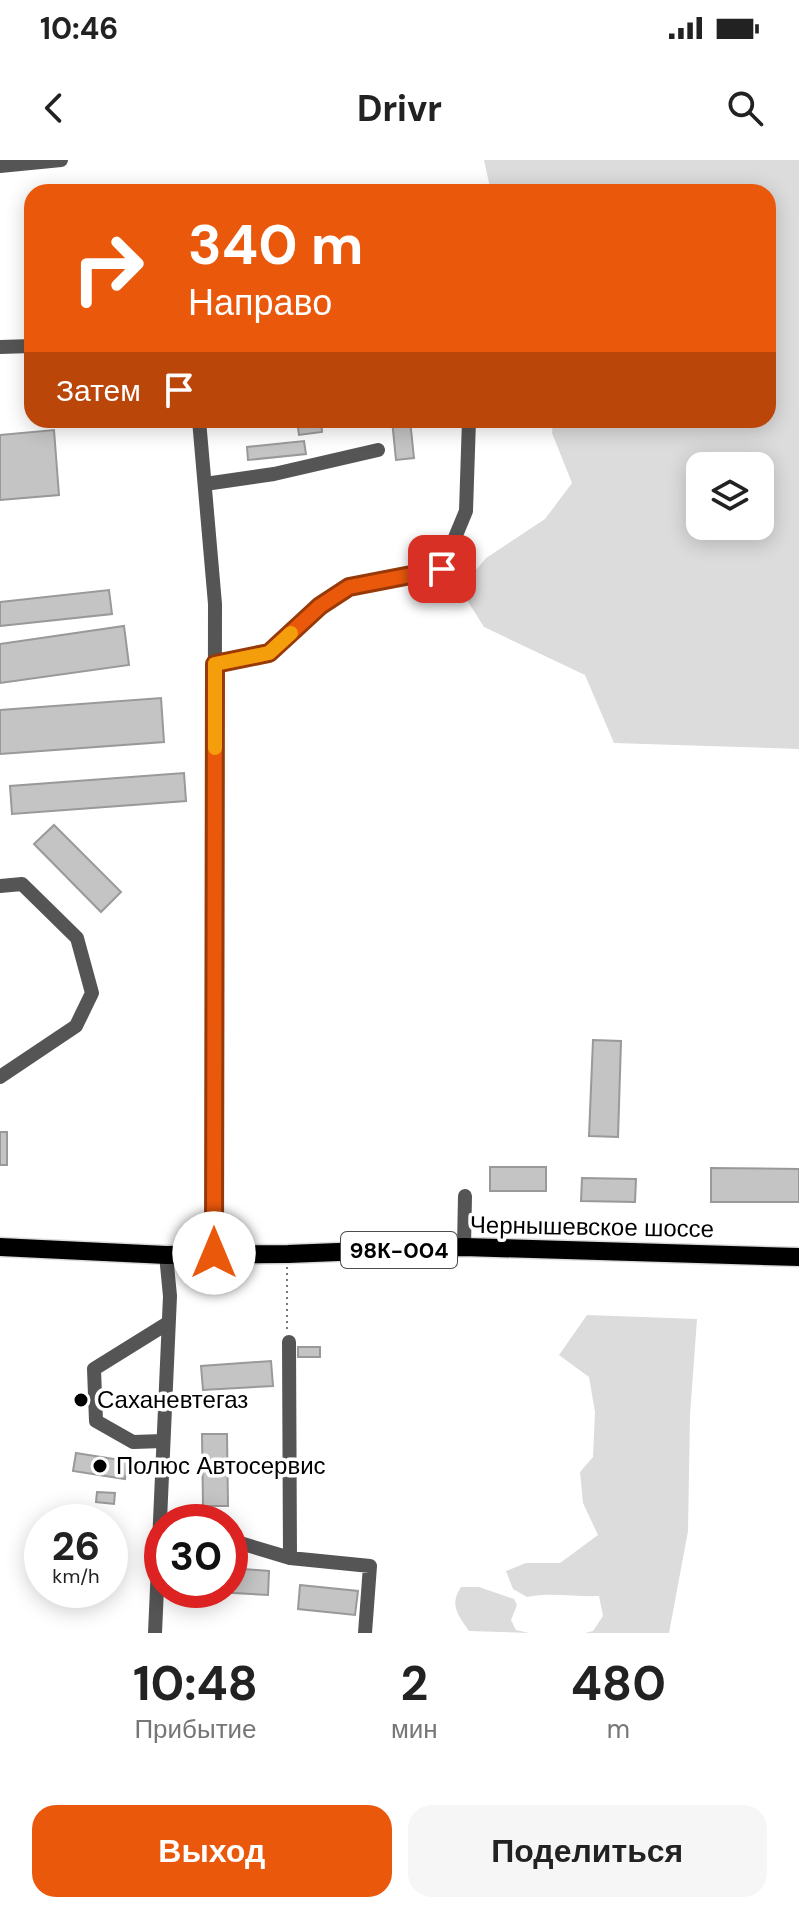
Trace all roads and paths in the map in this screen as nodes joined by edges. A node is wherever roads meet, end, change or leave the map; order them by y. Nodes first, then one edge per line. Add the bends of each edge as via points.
1 (61, 160) edge
2 (0, 166) edge
3 (24, 346) edge
4 (0, 347) edge
5 (200, 428) edge
6 (469, 428) edge
7 (378, 450) dead end
8 (205, 484) junction
9 (215, 664) junction
10 (0, 886) edge
11 (0, 1077) edge
12 (465, 1196) dead end
13 (0, 1247) edge
14 (464, 1247) junction
15 (214, 1253) junction
16 (166, 1255) junction
17 (799, 1257) edge
18 (286, 1284) dead end
19 (168, 1323) junction
20 (286, 1325) dead end
21 (289, 1342) dead end
22 (163, 1441) junction
23 (248, 1545) edge
24 (290, 1558) junction
25 (155, 1633) edge
26 (365, 1633) edge

1 - 2 street
3 - 4 street
5 - 8 street
6 - 9 street via 466,511 442,569 349,587 269,653
7 - 8 street
8 - 9 street
9 - 15 street
10 - 11 street via 22,884 77,938 92,993 76,1026
12 - 14 street
13 - 16 main road, Чернышевское шоссе / 98К-004
14 - 15 main road, Чернышевское шоссе / 98К-004
14 - 17 main road, Чернышевское шоссе / 98К-004
15 - 16 main road, Чернышевское шоссе / 98К-004
16 - 19 street
18 - 20 path
19 - 22 street
19 - 22 street via 94,1369 96,1421 133,1442
21 - 24 street
22 - 25 street
23 - 24 street
24 - 26 street via 370,1566

